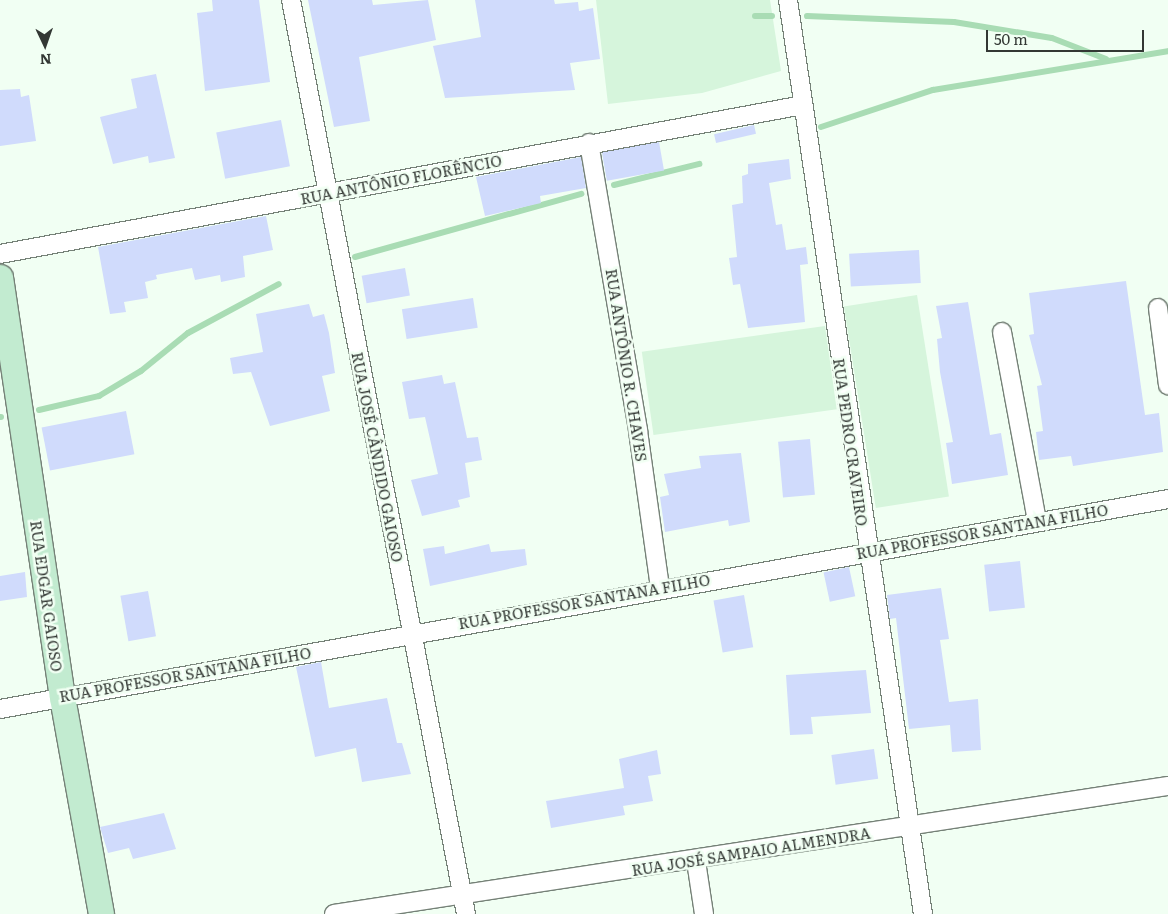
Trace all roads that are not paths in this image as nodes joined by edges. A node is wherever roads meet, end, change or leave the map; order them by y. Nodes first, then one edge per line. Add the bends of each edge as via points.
1 (291, 0) edge
2 (788, 0) edge
3 (803, 106) junction
4 (590, 144) junction
5 (325, 194) junction
6 (0, 254) edge
7 (0, 277) edge
8 (1158, 308) dead end
9 (1002, 332) dead end
10 (1168, 385) edge
11 (1168, 499) edge
12 (1037, 521) junction
13 (866, 551) junction
14 (660, 588) junction
15 (412, 632) junction
16 (62, 697) junction
17 (0, 709) edge
18 (1168, 786) edge
19 (908, 826) junction
20 (696, 861) junction
21 (462, 895) junction
22 (101, 914) edge
23 (334, 914) edge
24 (466, 914) edge
25 (704, 914) edge
26 (923, 914) edge

1 - 5 street, RUA JOSÉ CÂNDIDO GAIOSO
2 - 3 street, RUA PEDRO CRAVEIRO
3 - 4 street, RUA ANTÔNIO FLORÊNCIO
3 - 13 street, RUA PEDRO CRAVEIRO
4 - 5 street, RUA ANTÔNIO FLORÊNCIO
4 - 14 street, RUA ANTÔNIO R. CHAVES
5 - 6 street, RUA ANTÔNIO FLORÊNCIO
5 - 15 street, RUA JOSÉ CÂNDIDO GAIOSO
7 - 16 main road, RUA EDGAR GAIOSO
8 - 10 street
9 - 12 street
11 - 12 street, RUA PROFESSOR SANTANA FILHO
12 - 13 street, RUA PROFESSOR SANTANA FILHO
13 - 14 street, RUA PROFESSOR SANTANA FILHO
13 - 19 street, RUA PEDRO CRAVEIRO
14 - 15 street, RUA PROFESSOR SANTANA FILHO
15 - 16 street, RUA PROFESSOR SANTANA FILHO
15 - 21 street, RUA JOSÉ CÂNDIDO GAIOSO
16 - 17 street, RUA PROFESSOR SANTANA FILHO
16 - 22 main road, RUA EDGAR GAIOSO
18 - 19 street, RUA JOSÉ SAMPAIO ALMENDRA
19 - 20 street, RUA JOSÉ SAMPAIO ALMENDRA
19 - 26 street, RUA PEDRO CRAVEIRO
20 - 21 street, RUA JOSÉ SAMPAIO ALMENDRA
20 - 25 street
21 - 23 street, RUA JOSÉ SAMPAIO ALMENDRA
21 - 24 street, RUA JOSÉ CÂNDIDO GAIOSO

